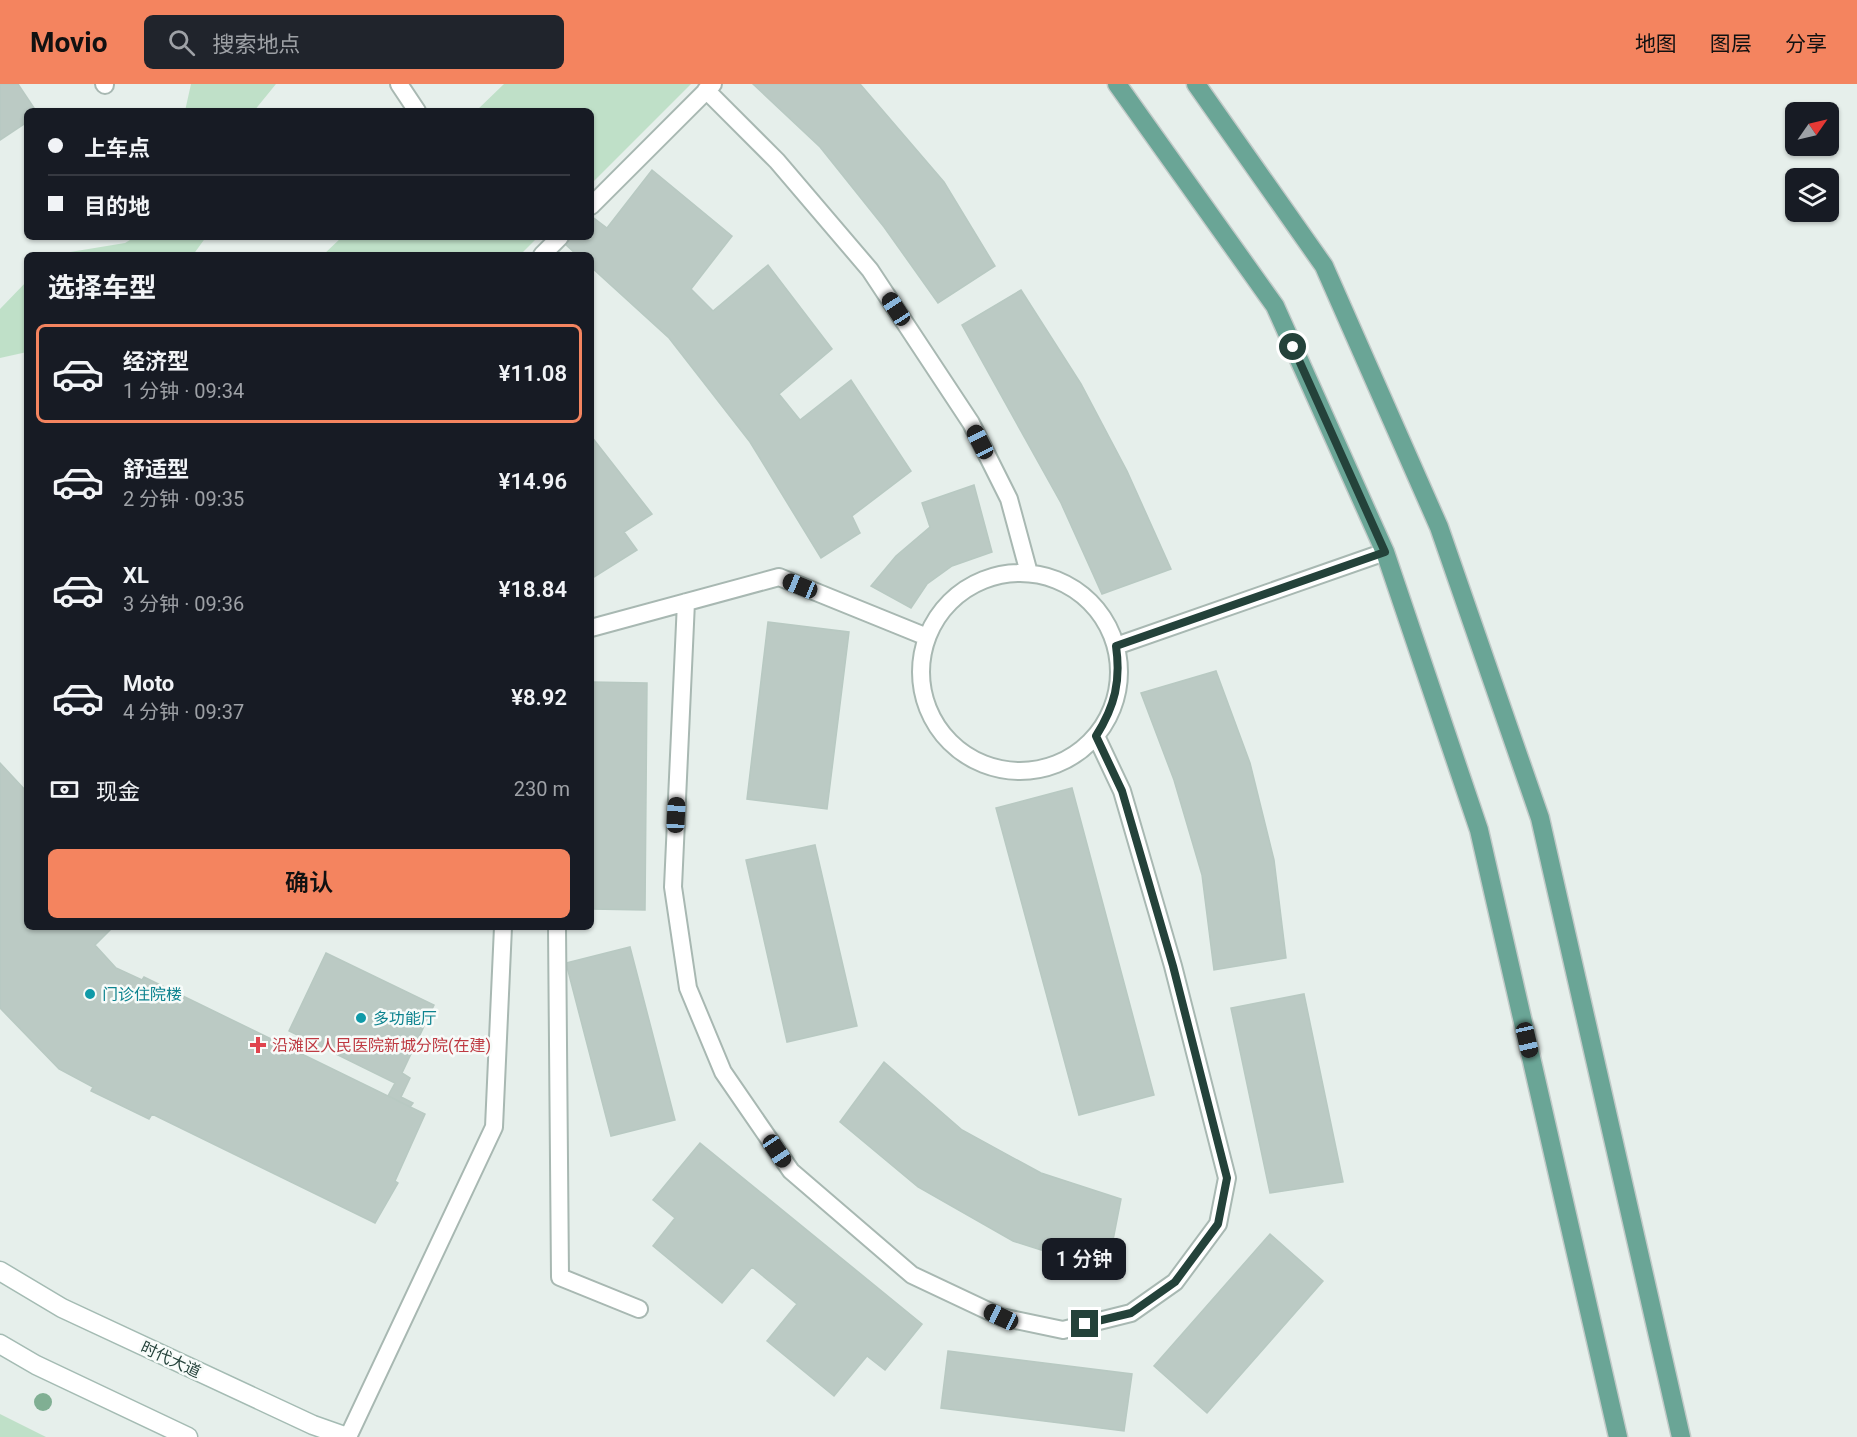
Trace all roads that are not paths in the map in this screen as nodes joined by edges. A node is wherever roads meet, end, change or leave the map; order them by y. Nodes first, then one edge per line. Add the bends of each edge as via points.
1 (399, 84) edge
2 (1117, 84) edge
3 (1197, 84) edge
4 (710, 87) edge
5 (415, 108) edge
6 (594, 203) edge
7 (557, 240) edge
8 (545, 252) edge
9 (1385, 552) junction
10 (1029, 573) junction
11 (686, 602) junction
12 (594, 627) edge
13 (927, 637) junction
14 (1116, 646) junction
15 (1096, 736) junction
16 (503, 930) edge
17 (557, 930) edge
18 (0, 1270) edge
19 (639, 1309) dead end
20 (0, 1344) edge
21 (188, 1437) edge
22 (347, 1437) edge
23 (1618, 1437) edge
24 (1681, 1437) edge

1 - 5 lane
2 - 9 main road via 1275,306
3 - 24 main road via 1324,266 1439,527 1540,818
4 - 6 lane
4 - 10 lane via 870,270 970,423 1009,500
7 - 8 lane
9 - 14 lane
9 - 23 main road via 1479,830
10 - 13 lane via 981,580 961,592 943,608
10 - 14 lane via 1052,578 1092,604 1107,624
11 - 12 lane
11 - 13 lane via 779,578
11 - 15 lane via 673,886 688,988 723,1072 790,1171 912,1275 1001,1317 1063,1330 1131,1313 1175,1282 1218,1224 1227,1178 1173,966 1125,802
13 - 15 lane via 920,675 924,699 933,721 966,756 1011,772 1035,771 1058,765 1079,753
14 - 15 lane via 1120,670 1117,694
16 - 22 lane via 494,1127
17 - 19 lane via 560,1277
18 - 22 main road, 时代大道 via 62,1308 313,1425
20 - 21 main road

